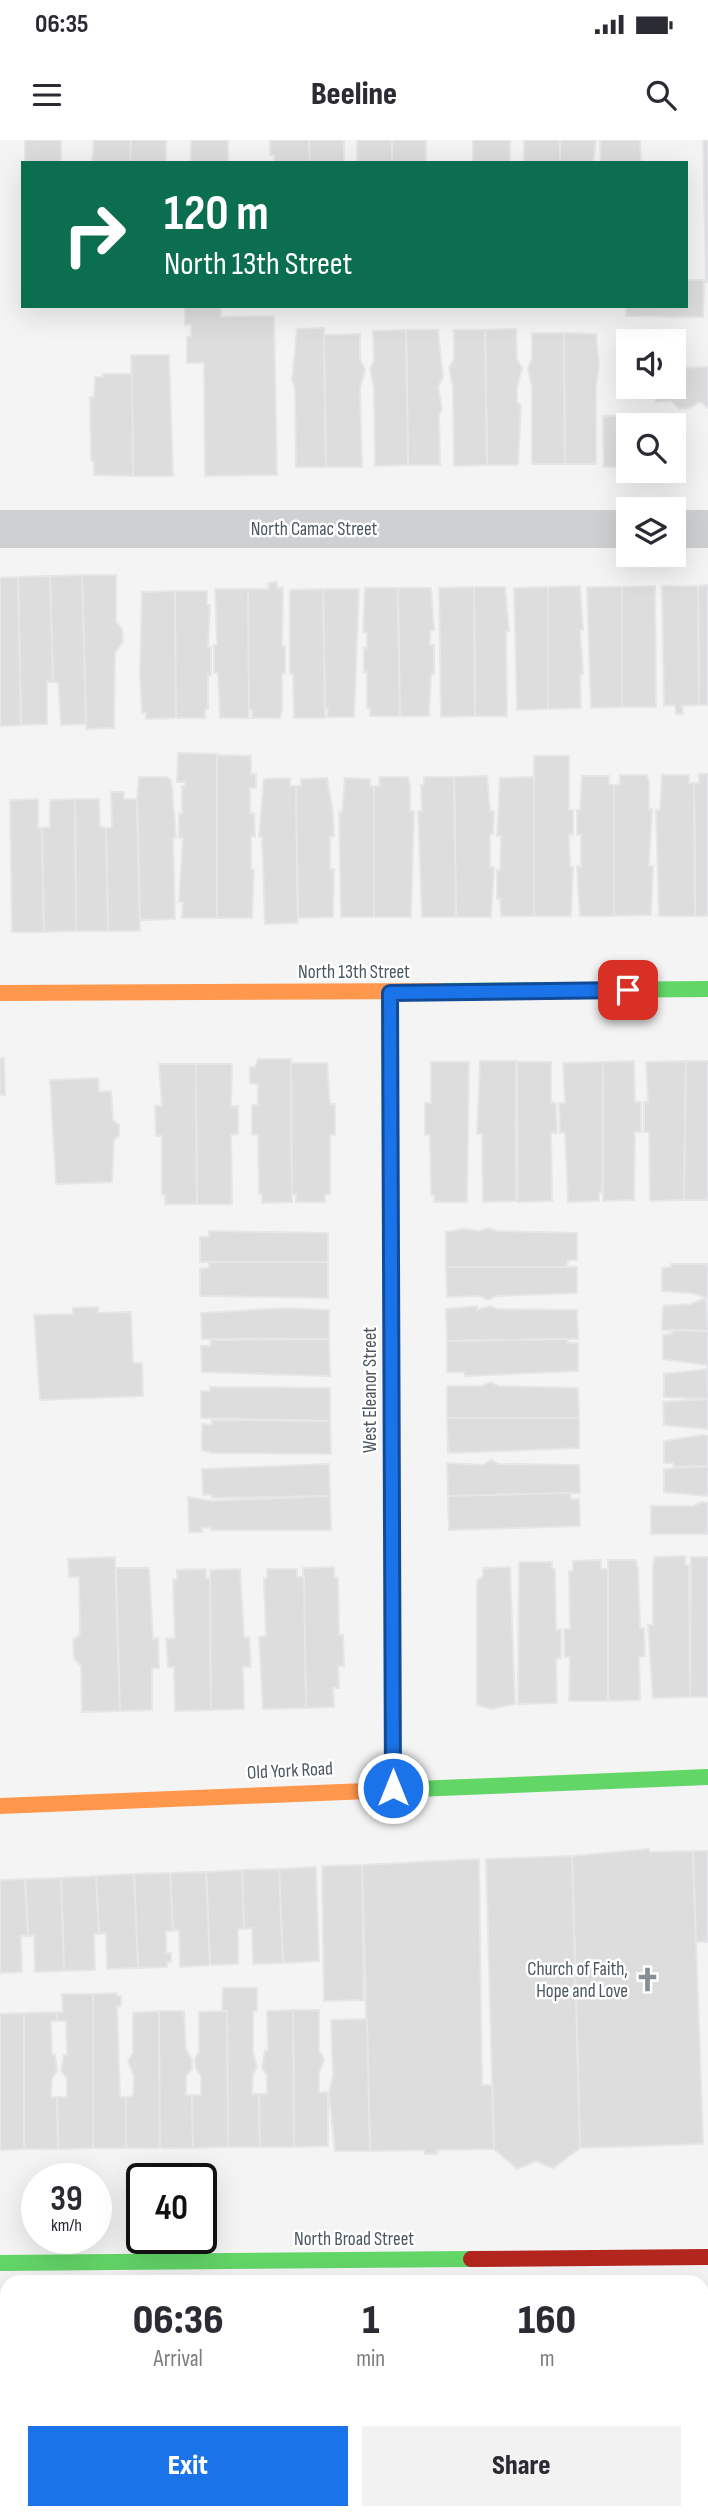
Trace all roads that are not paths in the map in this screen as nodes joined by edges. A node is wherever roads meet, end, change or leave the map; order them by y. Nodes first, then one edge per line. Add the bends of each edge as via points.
1 (0, 529) edge
2 (616, 529) edge
3 (686, 529) edge
4 (708, 529) edge
5 (708, 989) edge
6 (0, 993) edge
7 (390, 993) junction
8 (708, 1777) edge
9 (393, 1788) junction
10 (0, 1806) edge
11 (708, 2257) edge
12 (0, 2263) edge
13 (117, 2272) edge

1 - 2 street, North Camac Street
3 - 4 street
5 - 7 street, North 13th Street
6 - 7 street, North 13th Street
7 - 9 street, West Eleanor Street
8 - 9 street, Old York Road
9 - 10 street, Old York Road
11 - 13 street, North Broad Street
12 - 13 street, North Broad Street

